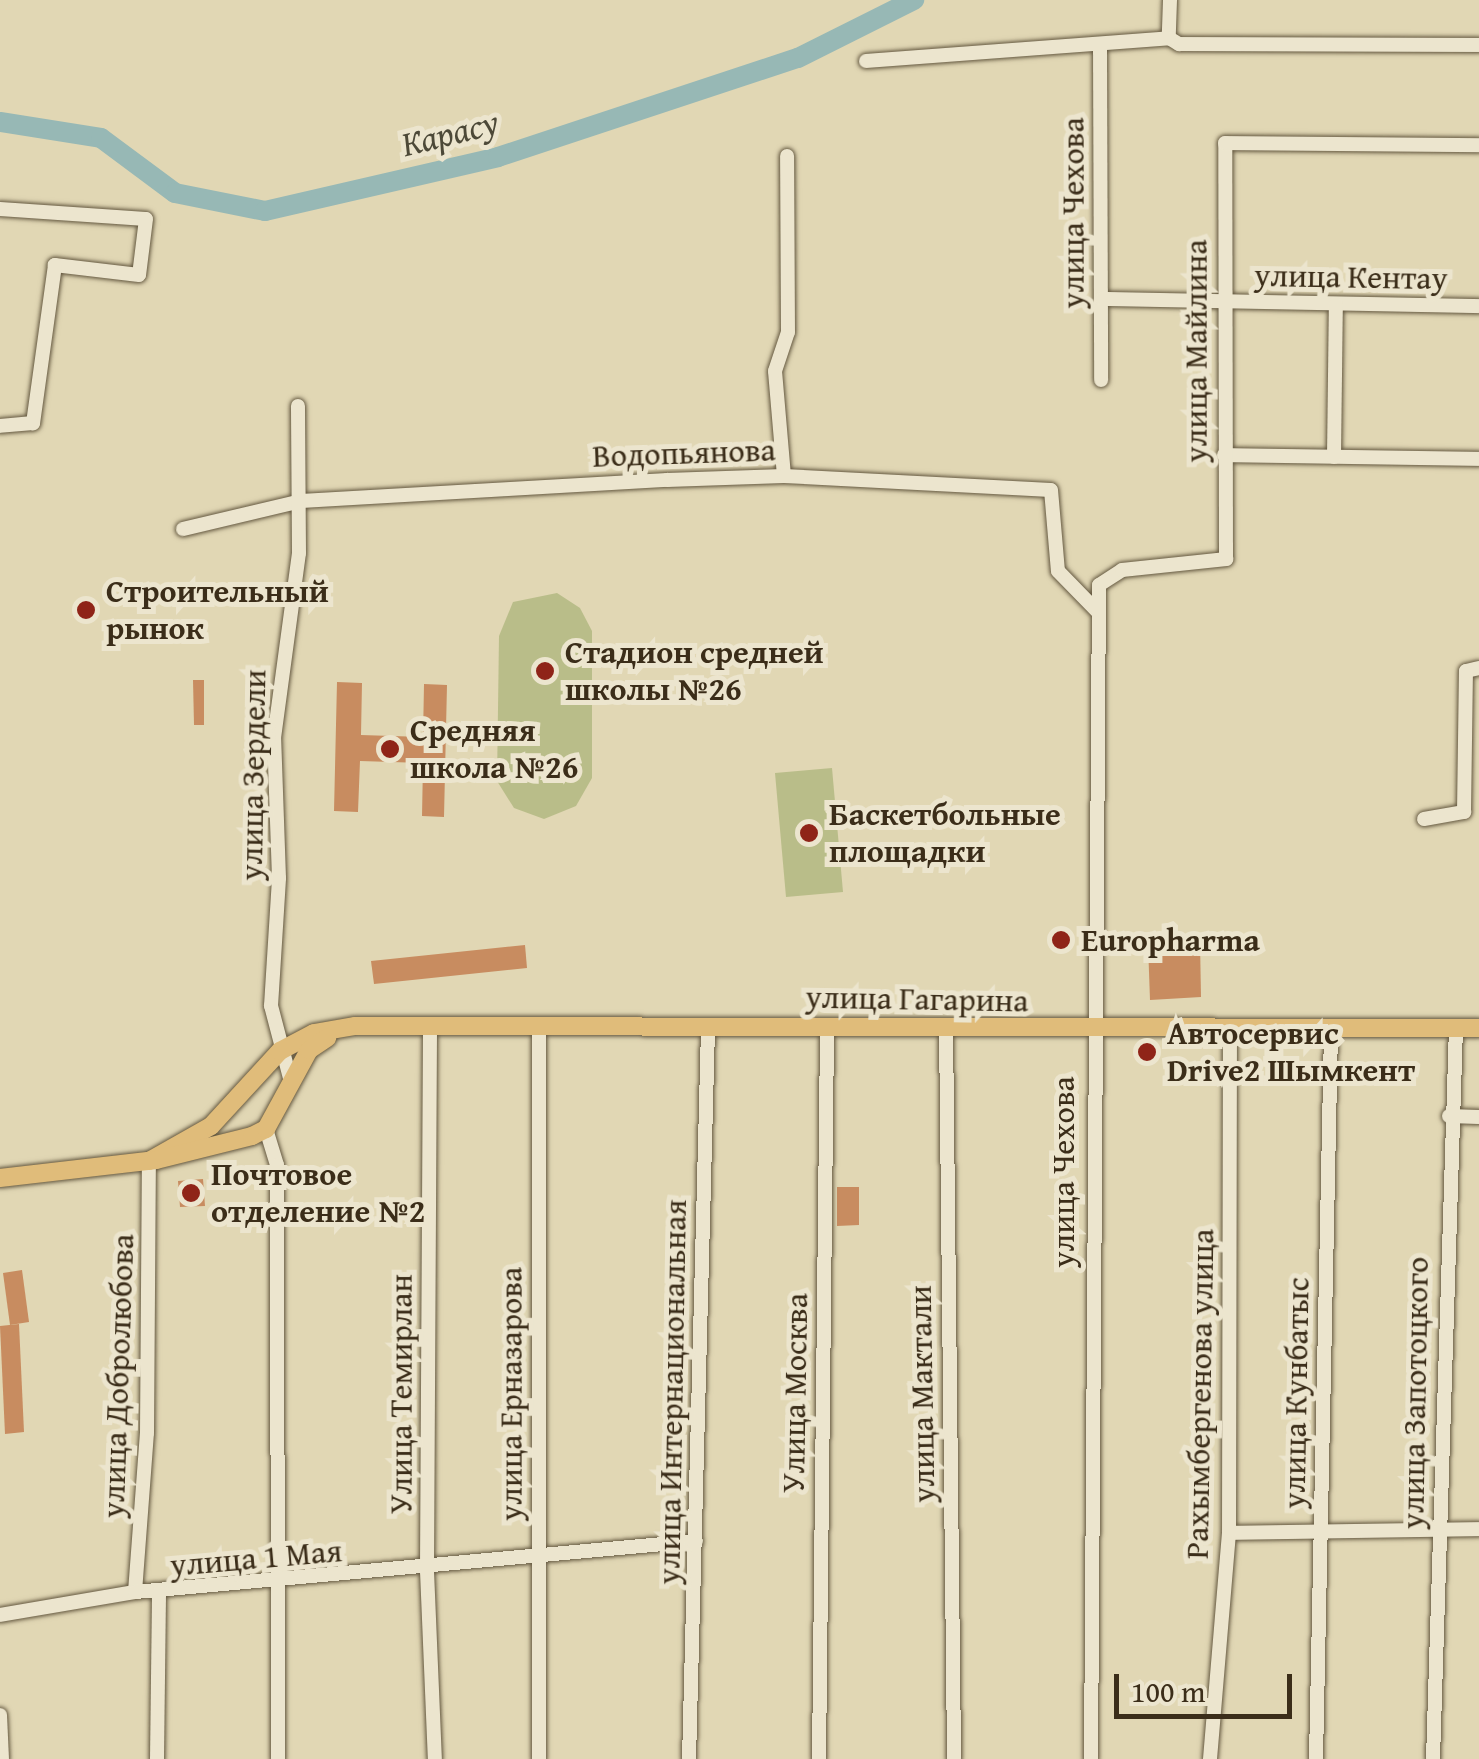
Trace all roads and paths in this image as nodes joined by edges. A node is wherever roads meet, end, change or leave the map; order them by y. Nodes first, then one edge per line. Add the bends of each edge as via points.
1 (1170, 0) edge
2 (1174, 41) junction
3 (1479, 45) edge
4 (1100, 46) junction
5 (866, 61) dead end
6 (1479, 144) edge
7 (786, 156) dead end
8 (0, 209) edge
9 (1102, 299) junction
10 (1220, 302) junction
11 (1336, 304) junction
12 (1479, 306) edge
13 (1101, 380) dead end
14 (298, 406) dead end
15 (0, 426) edge
16 (1224, 455) junction
17 (1334, 456) junction
18 (1479, 459) edge
19 (784, 476) junction
20 (302, 502) junction
21 (184, 529) dead end
22 (1099, 585) joint
23 (1098, 612) junction
24 (1479, 668) edge
25 (1424, 819) dead end
26 (355, 1026) junction
27 (708, 1027) junction
28 (827, 1027) junction
29 (946, 1028) junction
30 (1230, 1028) junction
31 (1331, 1028) junction
32 (1456, 1028) junction
33 (1479, 1028) edge
34 (430, 1030) junction
35 (539, 1030) junction
36 (1090, 1032) junction
37 (280, 1051) junction
38 (252, 1082) junction
39 (291, 1082) junction
40 (278, 1106) junction
41 (1448, 1116) junction
42 (1479, 1117) edge
43 (211, 1126) junction
44 (266, 1129) junction
45 (220, 1144) junction
46 (149, 1161) junction
47 (0, 1178) edge
48 (1440, 1528) junction
49 (1479, 1529) edge
50 (1322, 1531) junction
51 (1229, 1533) junction
52 (696, 1541) junction
53 (538, 1559) junction
54 (427, 1571) junction
55 (280, 1584) junction
56 (135, 1592) junction
57 (159, 1593) junction
58 (0, 1615) edge
59 (0, 1716) edge
60 (2, 1759) edge
61 (158, 1759) edge
62 (278, 1759) edge
63 (435, 1759) edge
64 (539, 1759) edge
65 (689, 1759) edge
66 (818, 1759) edge
67 (954, 1759) edge
68 (1091, 1759) edge
69 (1210, 1759) edge
70 (1316, 1759) edge
71 (1434, 1759) edge

1 - 2 street
2 - 3 street
2 - 4 street
4 - 5 street
4 - 9 street, улица Чехова
6 - 10 street, улица Майлина via 1225,142
7 - 19 street via 788,332 775,370
8 - 15 street via 146,219 139,274 55,265 33,424
9 - 10 street, улица Кентау
9 - 13 street, улица Чехова
10 - 11 street, улица Кентау
10 - 16 street, улица Майлина
11 - 12 street, улица Кентау
11 - 17 street
14 - 20 street, улица Зердели
16 - 17 street
16 - 22 street, улица Майлина via 1226,559 1122,570
17 - 18 street
19 - 20 street, Водопьянова
19 - 23 street, Водопьянова via 1051,490 1058,571
20 - 21 street, Водопьянова
20 - 37 street, улица Зердели via 274,738 280,878 271,1006
22 - 23 street, улица Чехова
23 - 36 street, улица Чехова
24 - 25 street via 1466,671 1464,812
26 - 34 main road, улица Гагарина
26 - 37 main road, улица Гагарина via 314,1033
26 - 39 main road via 319,1041
27 - 28 main road, улица Гагарина
27 - 35 main road, улица Гагарина
27 - 52 street, улица Интернациональная
28 - 29 main road, улица Гагарина
28 - 66 street, Улица Москва
29 - 36 main road, улица Гагарина
29 - 67 street, улица Мактали
30 - 31 main road, улица Гагарина
30 - 36 main road, улица Гагарина
30 - 51 street, Рахымбергенова улица
31 - 32 main road, улица Гагарина
31 - 50 street, улица Кунбатыс
32 - 33 main road, улица Гагарина
32 - 41 street, улица Запотоцкого
34 - 35 main road, улица Гагарина
34 - 54 street, Улица Темирлан
35 - 53 street, улица Ерназарова
36 - 68 street, улица Чехова
37 - 38 main road, улица Гагарина
37 - 39 street, улица Зердели
38 - 40 main road
38 - 43 main road, улица Гагарина
39 - 40 main road
40 - 44 main road
41 - 42 street
41 - 48 street, улица Запотоцкого
43 - 45 main road
43 - 46 main road, улица Гагарина
44 - 45 main road, улица Гагарина
44 - 55 street via 276,1165
45 - 46 main road, улица Гагарина
46 - 47 main road, улица Гагарина
46 - 56 street, улица Добролюбова via 146,1466
48 - 49 street
48 - 50 street
48 - 71 street, улица Запотоцкого
50 - 51 street
50 - 70 street, улица Кунбатыс
51 - 69 street, Рахымбергенова улица
52 - 53 street, улица 1 Мая
52 - 65 street, улица Интернациональная
53 - 54 street, улица 1 Мая
53 - 64 street, улица Ерназарова
54 - 55 street, улица 1 Мая
54 - 63 street, Улица Темирлан
55 - 57 street, улица 1 Мая
55 - 62 street
56 - 57 street, улица 1 Мая
56 - 58 street, улица 1 Мая
57 - 61 street
59 - 60 street

